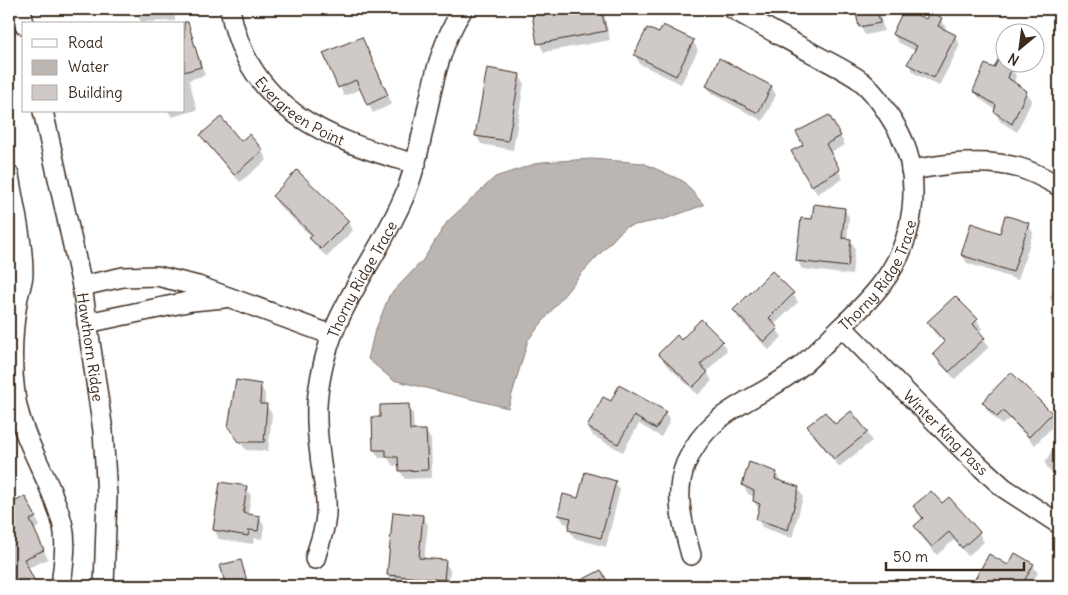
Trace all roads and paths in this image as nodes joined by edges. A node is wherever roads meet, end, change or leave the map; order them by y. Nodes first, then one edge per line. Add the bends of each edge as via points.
1 (21, 9) edge
2 (230, 9) edge
3 (463, 9) edge
4 (732, 9) edge
5 (24, 22) edge
6 (43, 112) edge
7 (416, 164) junction
8 (911, 170) junction
9 (9, 175) edge
10 (1059, 186) edge
11 (82, 286) junction
12 (231, 298) junction
13 (87, 324) junction
14 (842, 327) junction
15 (332, 335) junction
16 (1059, 524) edge
17 (691, 555) dead end
18 (315, 559) dead end
19 (61, 586) edge
20 (104, 586) edge

1 - 5 street
2 - 7 street, Evergreen Point via 240,48 258,78 306,123 339,140
3 - 7 street, Thorny Ridge Trace via 448,35 437,70
4 - 8 street, Thorny Ridge Trace via 862,82 895,124
6 - 11 street, Hawthorn Ridge
7 - 15 street, Thorny Ridge Trace via 396,216
8 - 10 street via 943,165 998,164 1039,175
8 - 14 street, Thorny Ridge Trace via 912,209 902,250 882,284
9 - 19 street via 23,275 14,336 12,369 15,396 30,445 57,505 63,527 66,546
11 - 12 street via 123,277 157,276
11 - 13 street, Hawthorn Ridge
12 - 13 street via 192,301
12 - 15 street
13 - 20 street, Hawthorn Ridge via 104,440 107,496
14 - 16 street, Winter King Pass via 973,460 998,482
14 - 17 street, Thorny Ridge Trace via 792,373 720,417 697,443 686,464 679,489 681,515
15 - 18 street, Thorny Ridge Trace via 319,388 317,412 326,522

